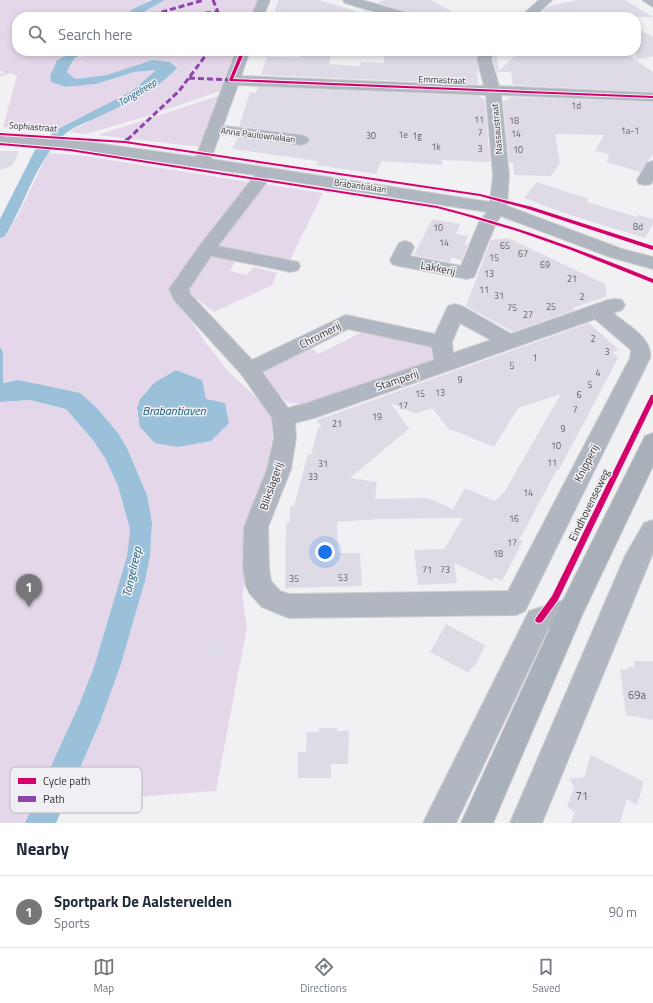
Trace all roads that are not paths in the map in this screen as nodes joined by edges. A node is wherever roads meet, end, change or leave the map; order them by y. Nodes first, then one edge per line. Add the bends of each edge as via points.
1 (264, 0) edge
2 (349, 0) edge
3 (546, 0) edge
4 (648, 0) edge
5 (653, 3) edge
6 (259, 12) edge
7 (389, 12) edge
8 (532, 12) edge
9 (241, 56) edge
10 (485, 56) edge
11 (231, 80) junction
12 (493, 91) junction
13 (653, 97) edge
14 (214, 129) junction
15 (0, 139) edge
16 (301, 140) dead end
17 (59, 143) joint
18 (202, 162) junction
19 (653, 166) edge
20 (266, 172) junction
21 (644, 180) dead end
22 (498, 209) junction
23 (405, 247) dead end
24 (206, 249) junction
25 (616, 253) junction
26 (653, 263) edge
27 (291, 266) dead end
28 (653, 272) edge
29 (606, 308) joint
30 (442, 342) junction
31 (510, 342) junction
32 (443, 364) junction
33 (249, 370) junction
34 (283, 417) junction
35 (653, 442) edge
36 (653, 530) edge
37 (516, 602) junction
38 (571, 610) junction
39 (539, 620) junction
40 (439, 823) edge
41 (477, 823) edge
42 (526, 823) edge

1 - 6 street
2 - 7 street
3 - 8 street
4 - 5 street
9 - 11 street, Anna Paulownalaan
10 - 12 street, Nassaustraat
11 - 12 street, Emmastraat
11 - 14 street, Anna Paulownalaan
12 - 13 street, Emmastraat
12 - 22 street, Nassaustraat via 501,176
14 - 16 street, Anna Paulownalaan
14 - 18 street, Anna Paulownalaan
15 - 17 street, Sophiastraat
17 - 18 street, Brabantialaan
18 - 20 street, Brabantialaan
19 - 21 street
20 - 22 street, Brabantialaan
20 - 24 street
22 - 23 street, Lakkerij via 488,222 467,273 400,260
22 - 25 street, Brabantialaan
24 - 27 street
24 - 33 street via 179,289 181,296
25 - 26 street, Brabantialaan
25 - 28 street, Brabantialaan via 633,265
29 - 31 street, Stamperij
29 - 37 street, Knipperij via 638,345 641,350 640,358
30 - 31 street via 456,311
30 - 32 street
30 - 33 street, Chromerij via 346,322
31 - 32 street, Stamperij
32 - 34 street, Stamperij via 309,411
33 - 34 street
34 - 37 street, Blikslagerij via 285,438 279,470 256,527 256,568 259,586 271,599 289,606
35 - 38 main road
36 - 42 street via 638,556
37 - 39 street
38 - 39 street
38 - 41 main road
39 - 40 street

